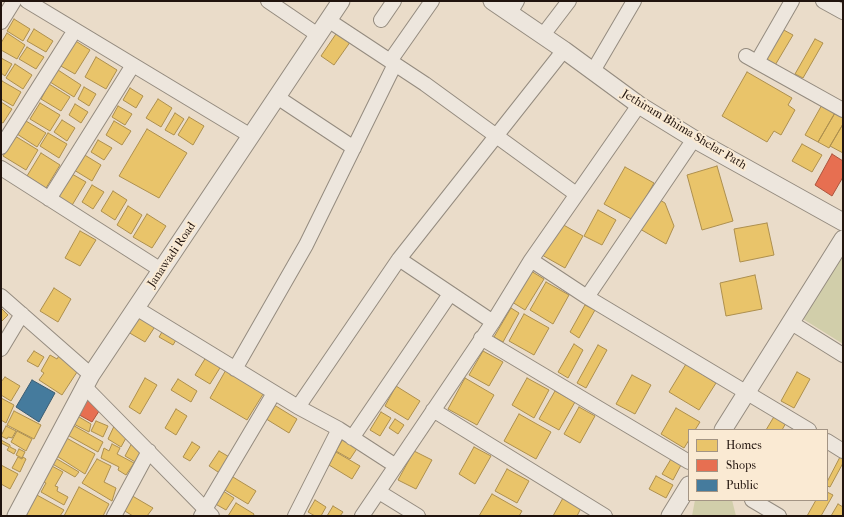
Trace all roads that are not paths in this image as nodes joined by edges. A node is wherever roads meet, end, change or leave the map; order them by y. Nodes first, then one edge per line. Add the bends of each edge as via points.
1 (14, 1) edge
2 (27, 1) edge
3 (268, 1) edge
4 (341, 1) edge
5 (394, 1) edge
6 (432, 1) edge
7 (492, 1) edge
8 (569, 1) edge
9 (634, 1) edge
10 (792, 1) edge
11 (823, 1) edge
12 (514, 7) edge
13 (843, 12) edge
14 (328, 20) junction
15 (381, 20) dead end
16 (1, 22) edge
17 (75, 30) junction
18 (542, 35) junction
19 (318, 36) junction
20 (564, 50) junction
21 (392, 63) junction
22 (133, 65) junction
23 (593, 71) junction
24 (277, 97) junction
25 (639, 104) junction
26 (843, 110) edge
27 (496, 135) junction
28 (251, 136) junction
29 (694, 139) junction
30 (1, 147) edge
31 (354, 148) junction
32 (1, 168) edge
33 (576, 194) junction
34 (49, 199) junction
35 (843, 222) edge
36 (843, 239) edge
37 (399, 259) junction
38 (531, 260) junction
39 (162, 270) junction
40 (450, 294) junction
41 (1, 296) edge
42 (587, 297) junction
43 (136, 308) junction
44 (22, 314) junction
45 (493, 322) junction
46 (790, 322) junction
47 (481, 338) junction
48 (1, 349) edge
49 (843, 355) edge
50 (235, 369) junction
51 (87, 381) junction
52 (746, 392) junction
53 (274, 393) junction
54 (298, 407) junction
55 (433, 410) junction
56 (339, 429) junction
57 (724, 429) edge
58 (807, 429) edge
59 (352, 438) junction
60 (828, 442) edge
61 (149, 451) junction
62 (843, 451) edge
63 (688, 461) edge
64 (396, 466) junction
65 (688, 487) edge
66 (378, 492) junction
67 (754, 501) edge
68 (206, 514) edge
69 (16, 516) edge
70 (114, 516) edge
71 (295, 516) edge
72 (362, 516) edge
73 (418, 516) edge
74 (605, 516) edge
75 (670, 516) edge
76 (779, 516) edge

1 - 16 street
2 - 17 street
3 - 19 street
4 - 14 street, Janawadi Road
5 - 15 street
6 - 21 street
7 - 12 street, Jethiram Bhima Shelar Path
8 - 18 street
9 - 23 street
10 - 26 street via 751,59
11 - 13 street
12 - 18 street, Jethiram Bhima Shelar Path
14 - 19 street, Janawadi Road
14 - 21 street
17 - 22 street
17 - 30 street
18 - 20 street, Jethiram Bhima Shelar Path
19 - 24 street, Janawadi Road
20 - 23 street, Jethiram Bhima Shelar Path
20 - 27 street
21 - 27 street
21 - 31 street
22 - 28 street
22 - 34 street
23 - 25 street, Jethiram Bhima Shelar Path
24 - 28 street, Janawadi Road
24 - 31 street
25 - 29 street, Jethiram Bhima Shelar Path
25 - 33 street
27 - 33 street
27 - 37 street
28 - 39 street, Janawadi Road
29 - 35 street, Jethiram Bhima Shelar Path
29 - 42 street
31 - 50 street via 306,245
32 - 34 street
33 - 38 street
34 - 39 street
36 - 46 street
37 - 40 street
37 - 54 street
38 - 42 street
38 - 45 street
39 - 43 street, Janawadi Road
40 - 45 street
40 - 59 street
41 - 44 street
42 - 52 street
43 - 50 street
43 - 51 street, Janawadi Road
44 - 48 street
44 - 51 street
45 - 47 street
46 - 49 street
46 - 52 street
47 - 55 street
47 - 63 street
50 - 53 street
51 - 61 street
51 - 69 street, Janawadi Road
52 - 57 street
52 - 58 street
53 - 54 street
53 - 68 street
54 - 56 street
55 - 64 street
55 - 74 street
56 - 59 street
56 - 71 street
59 - 64 street
60 - 62 street
61 - 68 street
61 - 70 street
64 - 66 street
65 - 75 street
66 - 72 street
66 - 73 street
67 - 76 street

